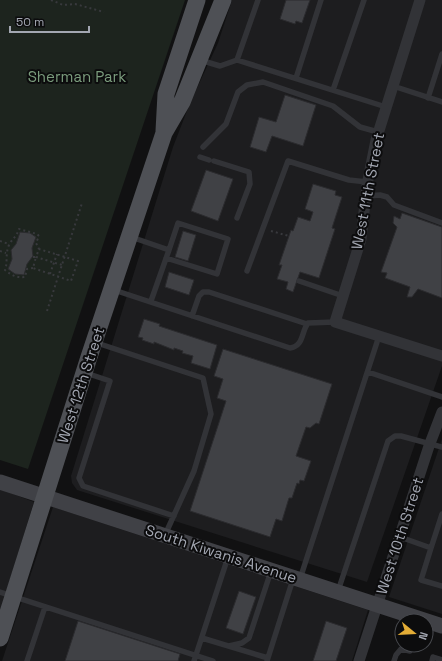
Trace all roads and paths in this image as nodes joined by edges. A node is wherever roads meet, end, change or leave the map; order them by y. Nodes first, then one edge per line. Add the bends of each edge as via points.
1 (51, 0) edge
2 (197, 0) edge
3 (223, 0) edge
4 (258, 0) edge
5 (321, 0) edge
6 (364, 0) edge
7 (420, 0) edge
8 (104, 12) dead end
9 (442, 54) edge
10 (200, 60) junction
11 (237, 60) junction
12 (296, 78) junction
13 (393, 86) junction
14 (333, 90) junction
15 (428, 98) junction
16 (442, 102) edge
17 (386, 108) junction
18 (378, 132) junction
19 (164, 133) junction
20 (203, 147) dead end
21 (200, 157) dead end
22 (367, 182) junction
23 (366, 196) junction
24 (82, 203) dead end
25 (238, 218) dead end
26 (442, 223) edge
27 (262, 228) junction
28 (289, 236) dead end
29 (129, 237) junction
30 (0, 241) edge
31 (9, 244) junction
32 (8, 249) junction
33 (39, 249) junction
34 (11, 250) dead end
35 (169, 250) junction
36 (0, 251) edge
37 (6, 253) junction
38 (57, 254) junction
39 (33, 257) dead end
40 (36, 257) junction
41 (65, 257) junction
42 (166, 258) junction
43 (54, 263) junction
44 (62, 265) junction
45 (33, 268) junction
46 (247, 271) dead end
47 (50, 274) junction
48 (58, 277) junction
49 (299, 281) dead end
50 (112, 289) junction
51 (343, 296) junction
52 (152, 301) junction
53 (47, 311) dead end
54 (192, 316) junction
55 (335, 322) junction
56 (307, 324) junction
57 (380, 336) junction
58 (94, 342) junction
59 (442, 356) edge
60 (368, 372) junction
61 (84, 373) junction
62 (442, 397) edge
63 (442, 412) edge
64 (430, 443) junction
65 (442, 447) edge
66 (0, 482) edge
67 (45, 497) junction
68 (442, 514) edge
69 (174, 516) junction
70 (165, 536) junction
71 (400, 537) junction
72 (431, 548) junction
73 (228, 557) junction
74 (271, 571) junction
75 (297, 579) junction
76 (442, 586) edge
77 (337, 592) junction
78 (7, 594) edge
79 (377, 606) junction
80 (45, 607) junction
81 (398, 613) edge
82 (3, 620) edge
83 (0, 638) edge
84 (202, 638) junction
85 (229, 646) junction
86 (195, 658) edge
87 (268, 659) edge
88 (442, 660) edge
89 (27, 661) edge
90 (213, 661) edge
91 (359, 661) edge
92 (432, 661) edge

1 - 8 path via 63,5 75,4
2 - 19 main road, West 12th Street via 166,94
3 - 10 main road, West 12th Street
4 - 11 lane
5 - 12 lane
6 - 14 lane
7 - 13 street, West 11th Street
9 - 15 lane
10 - 11 lane via 220,66
10 - 19 main road, West 12th Street via 182,102
11 - 12 lane
12 - 14 lane
13 - 15 lane
13 - 17 street, West 11th Street
14 - 17 lane
15 - 16 lane
17 - 18 street, West 11th Street
18 - 20 lane via 360,127 333,106 263,82 247,84 238,92 226,124
18 - 22 street, West 11th Street
19 - 29 main road, West 12th Street
21 - 25 lane via 249,172 250,184
22 - 23 street, West 11th Street
22 - 27 lane via 349,180 288,161
23 - 26 lane via 387,197 394,205
23 - 51 street, West 11th Street via 362,239
24 - 41 path
27 - 28 path
27 - 46 lane
29 - 35 lane
29 - 50 main road, West 12th Street
30 - 31 path
31 - 32 path
31 - 33 path via 19,229 23,228 39,236 36,243
32 - 34 path
32 - 37 path
33 - 38 path
33 - 40 path
35 - 42 lane
35 - 42 lane via 178,223 228,239 217,274
36 - 37 path
37 - 45 path via 8,263 5,270 9,273 20,278 25,277 27,269
38 - 41 path
38 - 43 path
39 - 40 path
40 - 43 path
40 - 45 path
41 - 44 path
41 - 48 path via 78,261 72,281
42 - 52 lane
43 - 44 path
43 - 47 path
44 - 48 path
45 - 47 path
47 - 48 path
48 - 53 path
49 - 51 lane
50 - 52 lane
50 - 58 main road, West 12th Street
51 - 55 street, West 11th Street
52 - 54 lane
54 - 56 lane via 290,348 300,343
54 - 56 lane via 199,296 203,292 209,292
55 - 56 lane via 312,321
55 - 57 street
57 - 59 street
57 - 60 lane
58 - 61 main road, West 12th Street
58 - 69 lane via 203,378 211,414 194,471
60 - 62 lane
60 - 75 lane
61 - 67 main road, West 12th Street
61 - 69 lane via 110,381 78,478 83,486
63 - 64 street, West 10th Street
64 - 65 lane
64 - 71 street, West 10th Street
64 - 77 lane via 400,436 388,441
66 - 67 main road, South Kiwanis Avenue
67 - 70 main road, South Kiwanis Avenue
67 - 78 main road, West 12th Street
68 - 72 lane
69 - 70 lane
70 - 73 main road, South Kiwanis Avenue
71 - 72 lane
71 - 79 street, West 10th Street
72 - 76 lane via 421,580
73 - 74 main road, South Kiwanis Avenue
73 - 84 lane
74 - 75 main road, South Kiwanis Avenue
74 - 85 lane via 249,638 242,643
75 - 77 main road, South Kiwanis Avenue
75 - 87 lane
77 - 79 main road, South Kiwanis Avenue
78 - 80 lane
78 - 82 main road, West 12th Street
79 - 81 main road, South Kiwanis Avenue
79 - 91 street, West 10th Street
80 - 86 lane
80 - 89 lane
82 - 83 main road, West 12th Street
84 - 85 lane
84 - 86 lane
85 - 87 lane
86 - 90 lane
88 - 92 lane via 433,657

